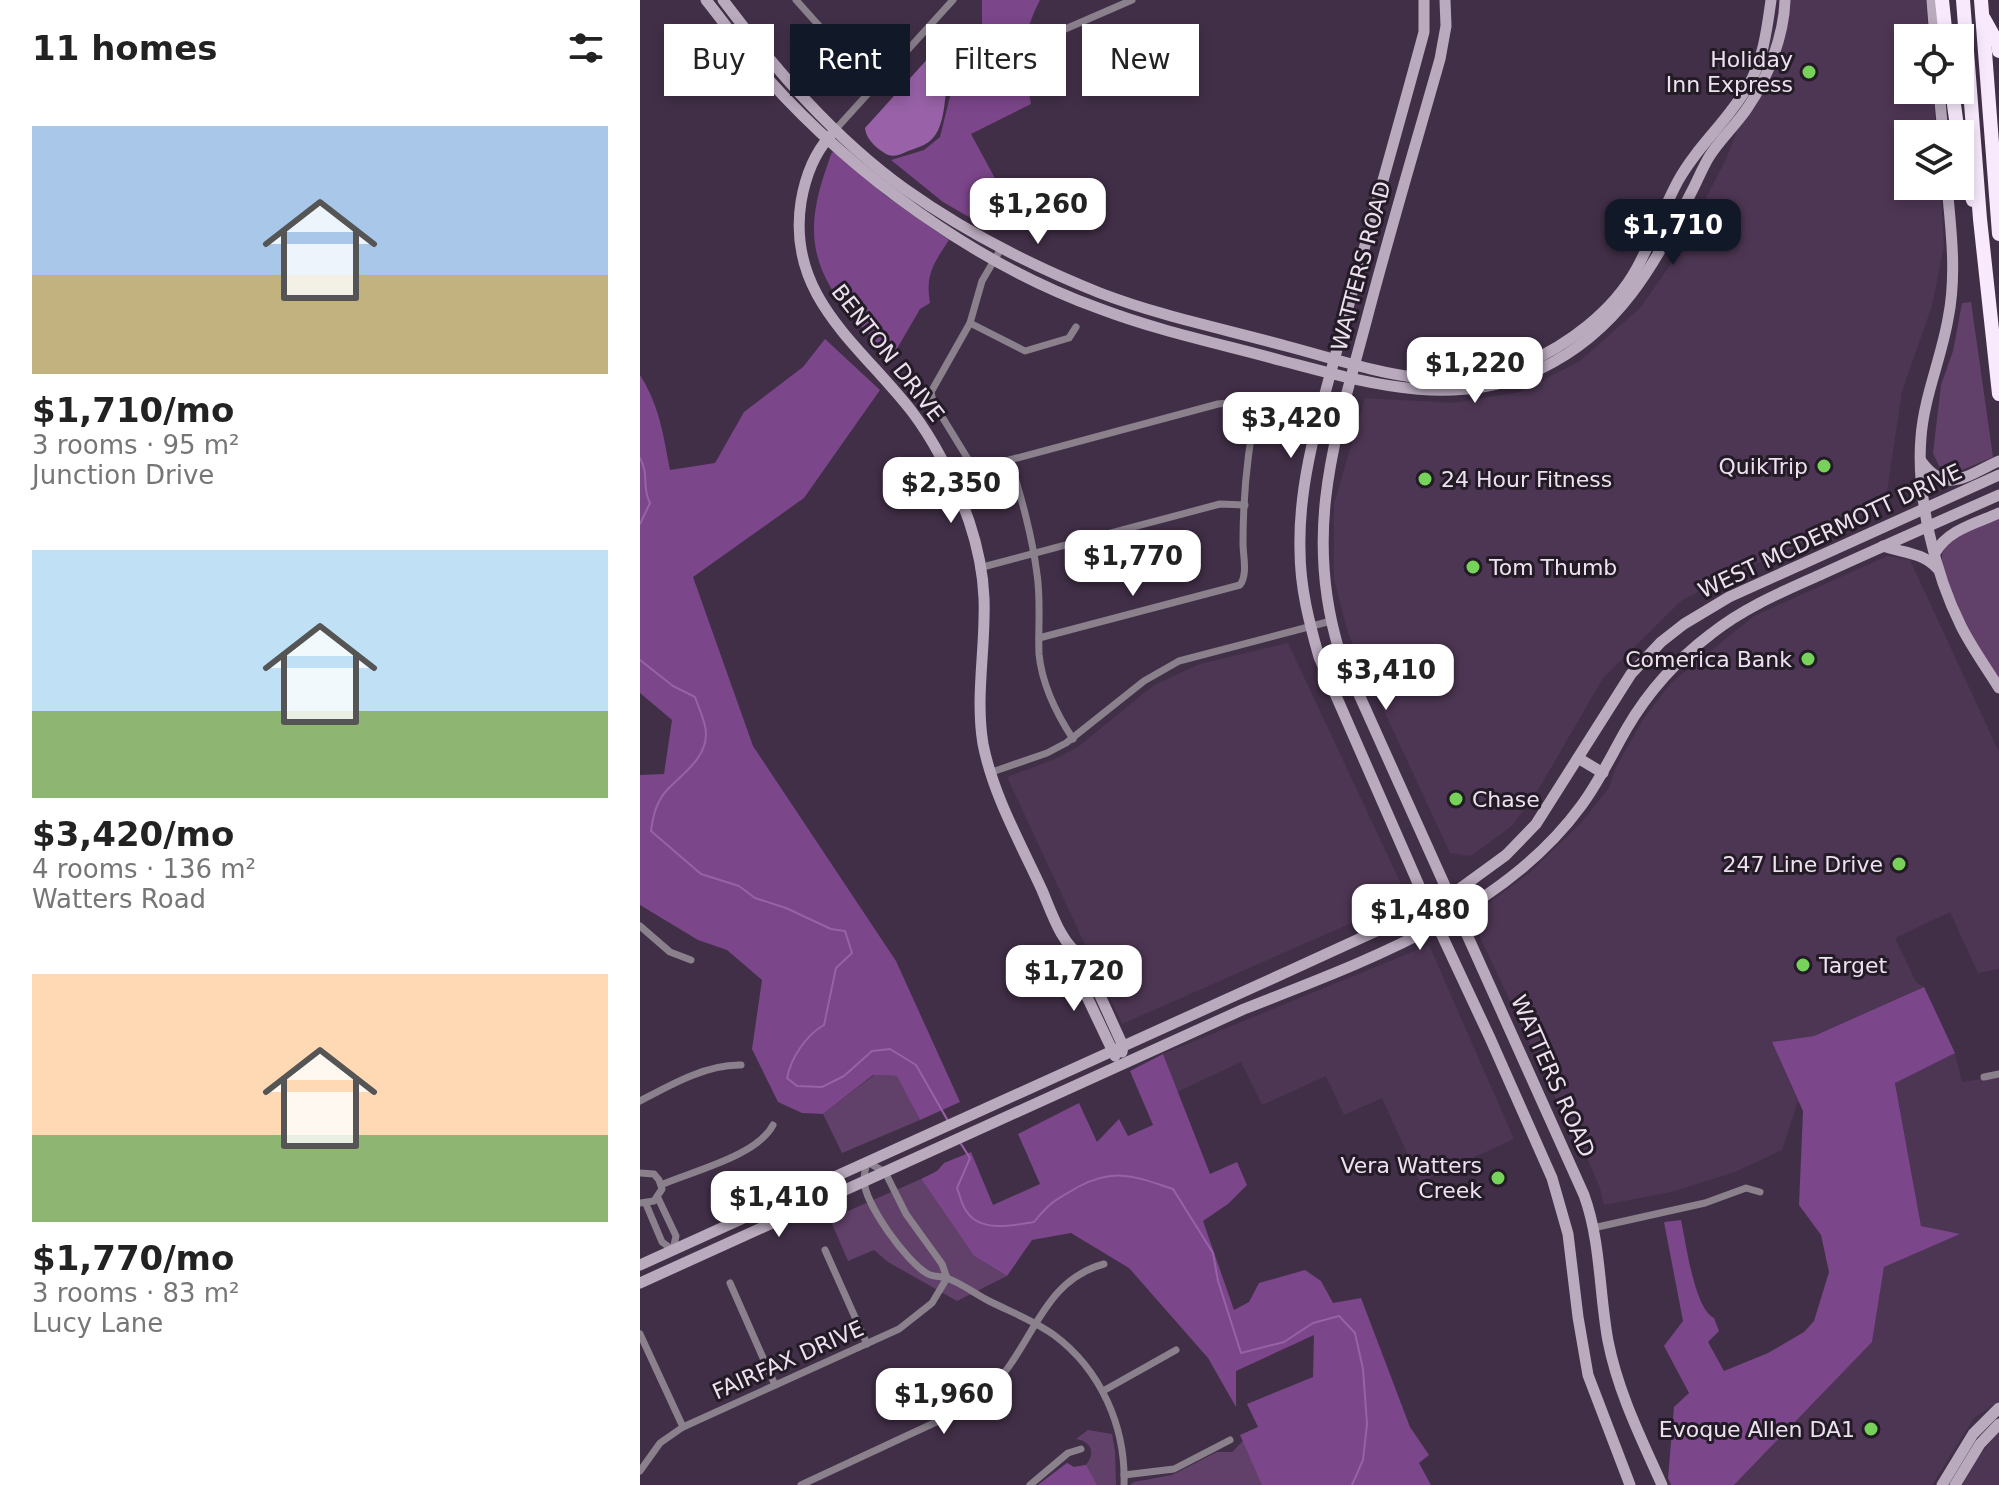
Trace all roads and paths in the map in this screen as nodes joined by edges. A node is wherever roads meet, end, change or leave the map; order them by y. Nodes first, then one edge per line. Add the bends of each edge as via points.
1 (706, 0) edge
2 (723, 0) edge
3 (796, 0) edge
4 (938, 0) edge
5 (953, 0) edge
6 (1424, 0) edge
7 (1445, 0) edge
8 (1771, 0) edge
9 (1785, 0) edge
10 (1932, 0) edge
11 (1942, 0) edge
12 (1963, 0) edge
13 (1981, 0) edge
14 (1128, 1) edge
15 (947, 7) junction
16 (1982, 17) junction
17 (817, 24) edge
18 (1934, 24) edge
19 (1945, 24) edge
20 (1066, 29) edge
21 (1999, 51) edge
22 (835, 130) junction
23 (827, 140) junction
24 (1948, 200) edge
25 (1974, 200) edge
26 (1664, 211) junction
27 (1980, 219) junction
28 (1999, 234) edge
29 (1002, 247) junction
30 (994, 258) junction
31 (1650, 269) junction
32 (970, 323) junction
33 (1076, 327) dead end
34 (1334, 360) junction
35 (1355, 365) junction
36 (1330, 374) junction
37 (1485, 376) junction
38 (1352, 379) junction
39 (1442, 391) junction
40 (1999, 394) edge
41 (1010, 460) junction
42 (1920, 460) junction
43 (1999, 461) edge
44 (1999, 475) edge
45 (1999, 495) edge
46 (1245, 505) junction
47 (1926, 508) junction
48 (1999, 513) edge
49 (1929, 526) junction
50 (1883, 546) junction
51 (1033, 553) junction
52 (1935, 553) junction
53 (979, 568) junction
54 (1938, 569) junction
55 (1729, 597) junction
56 (1738, 615) junction
57 (1331, 621) junction
58 (1310, 627) junction
59 (1039, 638) junction
60 (1999, 688) edge
61 (1073, 739) junction
62 (1578, 758) junction
63 (992, 772) junction
64 (1603, 773) junction
65 (1450, 894) junction
66 (1428, 906) junction
67 (1459, 913) junction
68 (1437, 925) junction
69 (640, 926) edge
70 (1072, 951) junction
71 (691, 960) dead end
72 (1289, 971) junction
73 (1297, 989) junction
74 (1510, 1029) junction
75 (1490, 1038) junction
76 (1123, 1046) junction
77 (1111, 1051) junction
78 (741, 1065) dead end
79 (1121, 1065) junction
80 (1999, 1074) edge
81 (1984, 1077) dead end
82 (640, 1101) edge
83 (773, 1125) dead end
84 (867, 1162) junction
85 (885, 1172) junction
86 (640, 1173) edge
87 (863, 1182) junction
88 (661, 1185) junction
89 (1760, 1192) dead end
90 (658, 1198) junction
91 (643, 1203) edge
92 (1593, 1228) junction
93 (673, 1250) junction
94 (825, 1250) dead end
95 (1104, 1264) dead end
96 (640, 1265) edge
97 (680, 1265) junction
98 (947, 1278) junction
99 (640, 1283) edge
100 (730, 1283) dead end
101 (1035, 1324) junction
102 (640, 1334) edge
103 (867, 1344) junction
104 (1176, 1350) dead end
105 (775, 1385) junction
106 (1103, 1391) junction
107 (1999, 1408) edge
108 (1999, 1424) edge
109 (683, 1427) junction
110 (1230, 1440) dead end
111 (1081, 1449) dead end
112 (640, 1471) edge
113 (1124, 1475) junction
114 (801, 1485) edge
115 (1030, 1485) edge
116 (1124, 1485) edge
117 (1630, 1485) edge
118 (1662, 1485) edge
119 (1942, 1485) edge
120 (1955, 1485) edge

1 - 23 main road via 766,77
2 - 22 main road
3 - 17 street
4 - 15 street
5 - 15 street, BENTON DRIVE
6 - 34 main road, WATTERS ROAD via 1424,32
7 - 35 main road, WATTERS ROAD via 1440,59
8 - 26 main road via 1761,55 1749,85 1692,159
9 - 31 main road via 1761,85 1710,155
10 - 18 main road
11 - 19 highway
12 - 27 highway
13 - 16 highway
14 - 20 street
15 - 22 street, BENTON DRIVE
16 - 21 highway
16 - 28 highway
22 - 23 main road, BENTON DRIVE
22 - 29 main road via 906,189
23 - 30 main road via 899,199
23 - 53 main road, BENTON DRIVE via 804,185 800,249 806,272 826,312 927,434 960,497
24 - 42 main road via 1951,296 1923,419
25 - 27 highway
26 - 31 main road via 1667,218
26 - 37 main road via 1636,271 1594,320 1535,359
27 - 40 highway
29 - 30 street
29 - 34 main road via 1102,294
30 - 32 street
30 - 36 main road via 1096,308
31 - 39 main road via 1624,306 1571,352 1503,382
32 - 33 street via 1025,351 1069,338
32 - 41 street via 931,392 933,402 967,459 978,467
34 - 35 main road
34 - 36 main road, WATTERS ROAD
35 - 37 main road via 1415,379
35 - 38 main road, WATTERS ROAD
36 - 38 main road
36 - 58 main road, WATTERS ROAD via 1303,494 1300,551
37 - 39 main road
38 - 39 main road
38 - 57 main road, WATTERS ROAD via 1332,450 1323,510 1322,565
41 - 46 street via 1218,404 1258,400
41 - 51 street
42 - 43 main road via 1934,477 1947,481
42 - 47 main road
44 - 47 main road, WEST MCDERMOTT DRIVE
45 - 49 main road, WEST MCDERMOTT DRIVE
46 - 51 street via 1220,504
46 - 59 street via 1243,582 1234,588
47 - 49 main road
47 - 55 main road, WEST MCDERMOTT DRIVE
48 - 52 main road via 1952,534
49 - 50 main road, WEST MCDERMOTT DRIVE
49 - 52 main road
50 - 54 main road via 1916,554
50 - 56 main road, WEST MCDERMOTT DRIVE
51 - 53 street
51 - 59 street
52 - 54 main road
53 - 63 main road, BENTON DRIVE via 984,598 983,743
54 - 60 main road via 1962,628
55 - 56 main road
55 - 62 main road, WEST MCDERMOTT DRIVE via 1684,624 1646,658
56 - 64 main road, WEST MCDERMOTT DRIVE via 1658,685
57 - 58 street
57 - 65 main road, WATTERS ROAD via 1339,650
58 - 61 street via 1179,661 1144,681
58 - 66 main road, WATTERS ROAD
59 - 61 street via 1044,682
61 - 63 street
62 - 64 main road
62 - 65 main road, WEST MCDERMOTT DRIVE via 1522,839
63 - 70 main road, BENTON DRIVE
64 - 67 main road, WEST MCDERMOTT DRIVE via 1534,858
65 - 66 main road, WEST MCDERMOTT DRIVE
65 - 67 main road, WATTERS ROAD
66 - 68 main road, WATTERS ROAD
66 - 72 main road, WEST MCDERMOTT DRIVE
67 - 68 main road, WEST MCDERMOTT DRIVE
67 - 74 main road, WATTERS ROAD
68 - 73 main road, WEST MCDERMOTT DRIVE
68 - 75 main road, WATTERS ROAD
69 - 71 street via 670,952
70 - 76 main road, BENTON DRIVE via 1082,956
70 - 77 main road, BENTON DRIVE via 1070,961
72 - 73 main road
72 - 76 main road, WEST MCDERMOTT DRIVE
73 - 79 main road, WEST MCDERMOTT DRIVE
74 - 75 street
74 - 92 main road, WATTERS ROAD via 1575,1172
75 - 117 main road, WATTERS ROAD via 1552,1178 1569,1240 1588,1375
76 - 77 main road, WEST MCDERMOTT DRIVE
76 - 79 main road
77 - 79 main road, BENTON DRIVE
77 - 84 main road, WEST MCDERMOTT DRIVE
78 - 82 street via 724,1065
79 - 85 main road, WEST MCDERMOTT DRIVE
80 - 81 street
83 - 88 street via 766,1137 723,1162
84 - 85 street
84 - 87 street
84 - 93 main road, WEST MCDERMOTT DRIVE
85 - 87 main road, WEST MCDERMOTT DRIVE
85 - 98 street
86 - 88 street via 654,1174
87 - 97 main road, WEST MCDERMOTT DRIVE
87 - 98 street via 893,1240 930,1275
88 - 90 street
89 - 92 street via 1746,1188 1705,1203
90 - 91 street
90 - 93 street via 676,1236
91 - 93 street via 662,1242
92 - 118 main road, WATTERS ROAD via 1615,1370
93 - 96 main road, WEST MCDERMOTT DRIVE
93 - 97 main road
94 - 103 street
95 - 101 street via 1087,1269 1061,1289
97 - 99 main road, WEST MCDERMOTT DRIVE
98 - 101 street
98 - 103 street, FAIRFAX DRIVE via 923,1312
100 - 105 street
101 - 106 street via 1080,1360
101 - 114 street via 1003,1373 962,1410
102 - 109 street
103 - 105 street, FAIRFAX DRIVE
104 - 106 street
105 - 109 street, FAIRFAX DRIVE
106 - 113 street via 1118,1430
107 - 119 main road via 1973,1434
108 - 120 main road
109 - 112 street, FAIRFAX DRIVE via 660,1443
110 - 113 street via 1174,1469
111 - 115 street via 1068,1453
113 - 116 street

